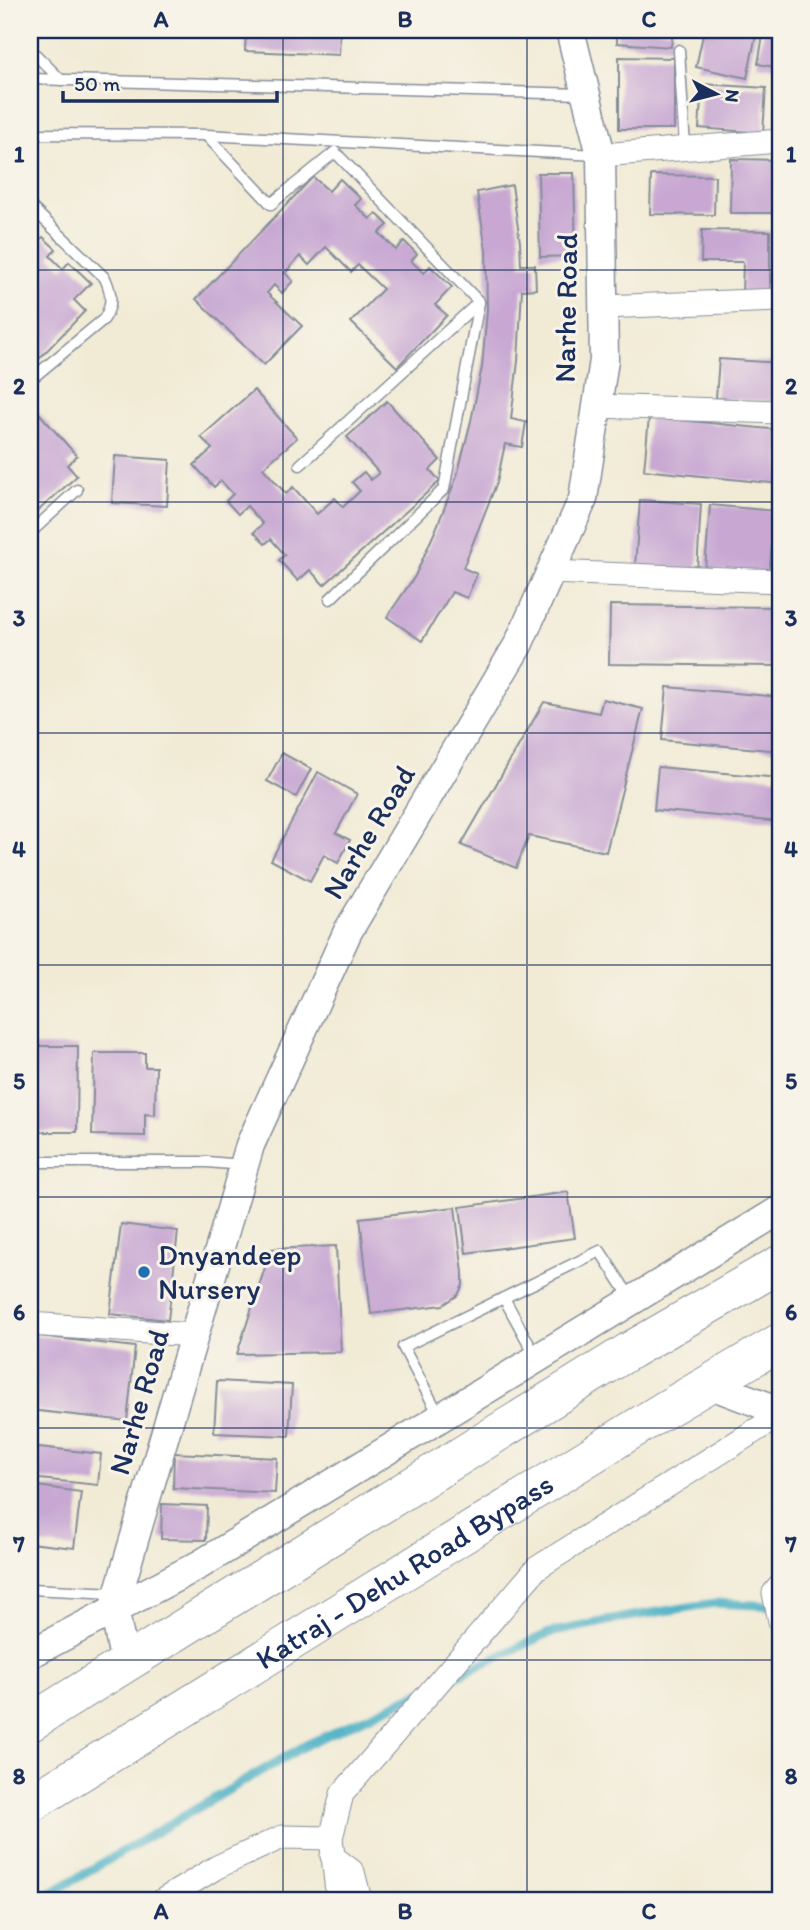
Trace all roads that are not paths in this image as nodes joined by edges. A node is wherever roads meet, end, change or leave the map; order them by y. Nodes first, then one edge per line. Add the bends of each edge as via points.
1 (570, 30) edge
2 (30, 49) edge
3 (679, 50) dead end
4 (30, 79) edge
5 (61, 80) junction
6 (586, 94) junction
7 (30, 134) edge
8 (206, 135) junction
9 (780, 141) edge
10 (685, 148) junction
11 (601, 155) junction
12 (30, 206) edge
13 (780, 300) edge
14 (479, 302) junction
15 (603, 307) junction
16 (30, 379) edge
17 (596, 405) junction
18 (780, 412) edge
19 (300, 465) dead end
20 (77, 489) dead end
21 (30, 533) edge
22 (551, 572) junction
23 (780, 582) edge
24 (330, 599) dead end
25 (30, 1162) edge
26 (244, 1165) junction
27 (780, 1210) edge
28 (780, 1264) edge
29 (505, 1298) junction
30 (632, 1300) junction
31 (30, 1324) edge
32 (193, 1335) junction
33 (780, 1342) edge
34 (537, 1358) junction
35 (708, 1384) junction
36 (780, 1413) edge
37 (440, 1418) junction
38 (30, 1589) edge
39 (777, 1590) edge
40 (117, 1601) junction
41 (780, 1620) edge
42 (30, 1654) edge
43 (125, 1664) junction
44 (30, 1723) edge
45 (30, 1804) edge
46 (331, 1847) junction
47 (163, 1900) edge
48 (338, 1900) edge
49 (360, 1900) edge

1 - 6 street, Narhe Road
2 - 5 lane
3 - 10 lane
4 - 5 lane
5 - 6 lane
6 - 11 street, Narhe Road
7 - 8 lane
8 - 11 lane
8 - 14 lane via 271,204 335,152
9 - 10 street
10 - 11 street
11 - 15 street, Narhe Road
12 - 16 lane via 105,278 112,306 104,319
13 - 15 street
14 - 19 lane
14 - 24 lane via 444,489
15 - 17 street, Narhe Road via 604,360
17 - 18 street
17 - 22 street, Narhe Road via 583,499
20 - 21 lane
22 - 23 street
22 - 26 street, Narhe Road via 518,646 348,932
25 - 26 lane
26 - 32 street, Narhe Road
27 - 30 street
28 - 43 highway via 631,1350
29 - 30 lane via 600,1251
29 - 34 lane
29 - 37 lane via 403,1347
30 - 34 street
31 - 32 street
32 - 40 street, Narhe Road
33 - 35 highway, Katraj - Dehu Road Bypass
34 - 37 street
35 - 36 street
35 - 45 highway, Katraj - Dehu Road Bypass
36 - 46 street via 537,1568 342,1794
37 - 40 street via 201,1564
38 - 40 lane
39 - 41 street
40 - 42 street
40 - 43 street, Narhe Road
43 - 44 highway
46 - 47 street via 282,1837 217,1867
46 - 48 street
46 - 49 street via 354,1872

